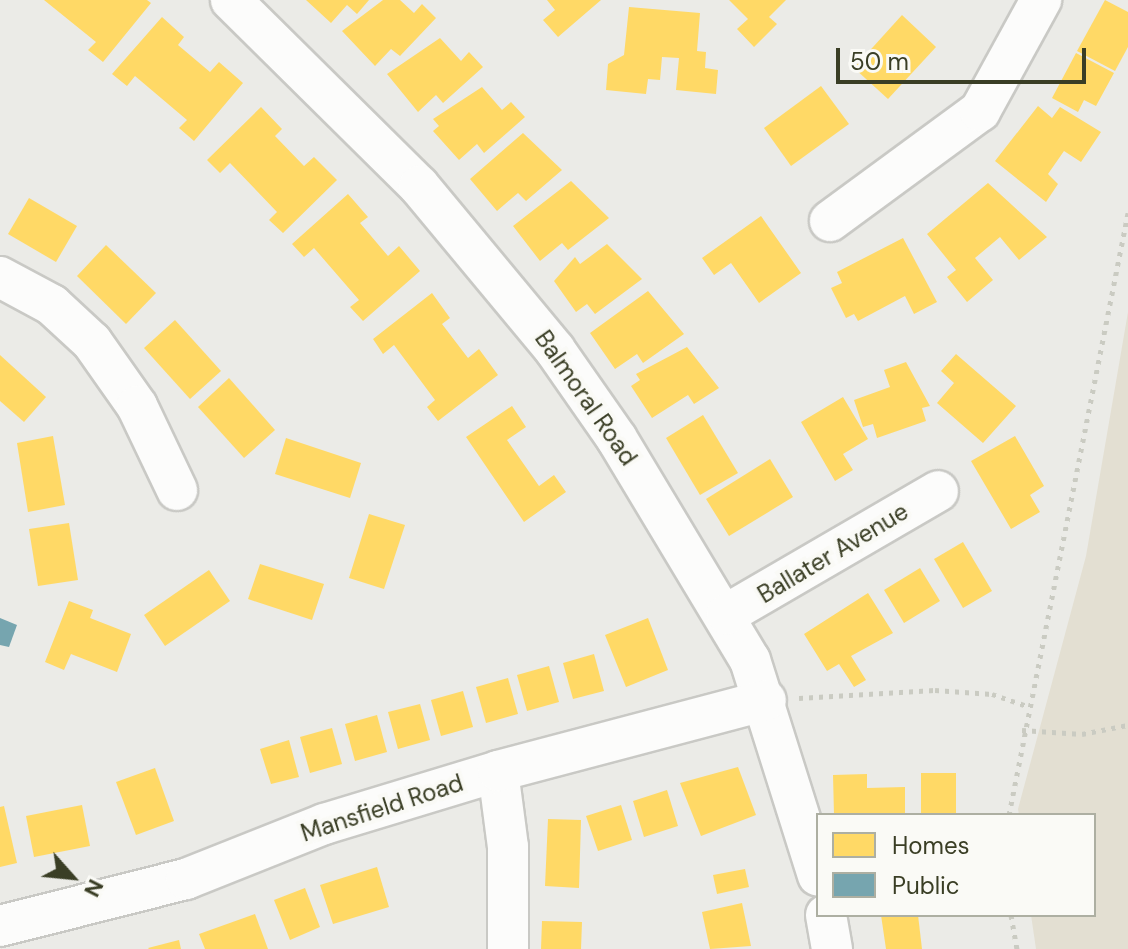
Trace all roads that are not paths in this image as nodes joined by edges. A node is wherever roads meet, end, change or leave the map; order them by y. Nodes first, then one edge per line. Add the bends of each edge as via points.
1 (231, 0) edge
2 (1041, 0) edge
3 (830, 221) dead end
4 (0, 277) edge
5 (177, 490) dead end
6 (938, 491) dead end
7 (727, 614) junction
8 (766, 700) junction
9 (498, 771) junction
10 (816, 869) edge
11 (826, 917) edge
12 (0, 926) edge
13 (508, 949) edge
14 (832, 949) edge

1 - 7 street, Balmoral Road via 348,110 488,267 617,439
2 - 3 street via 980,111
4 - 5 street via 52,305 92,342 137,406
6 - 7 street, Ballater Avenue
7 - 8 street, Balmoral Road
8 - 9 street, Mansfield Road
8 - 10 street, Balmoral Road
9 - 12 street, Mansfield Road via 324,824 186,879
9 - 13 street via 508,847
11 - 14 street

